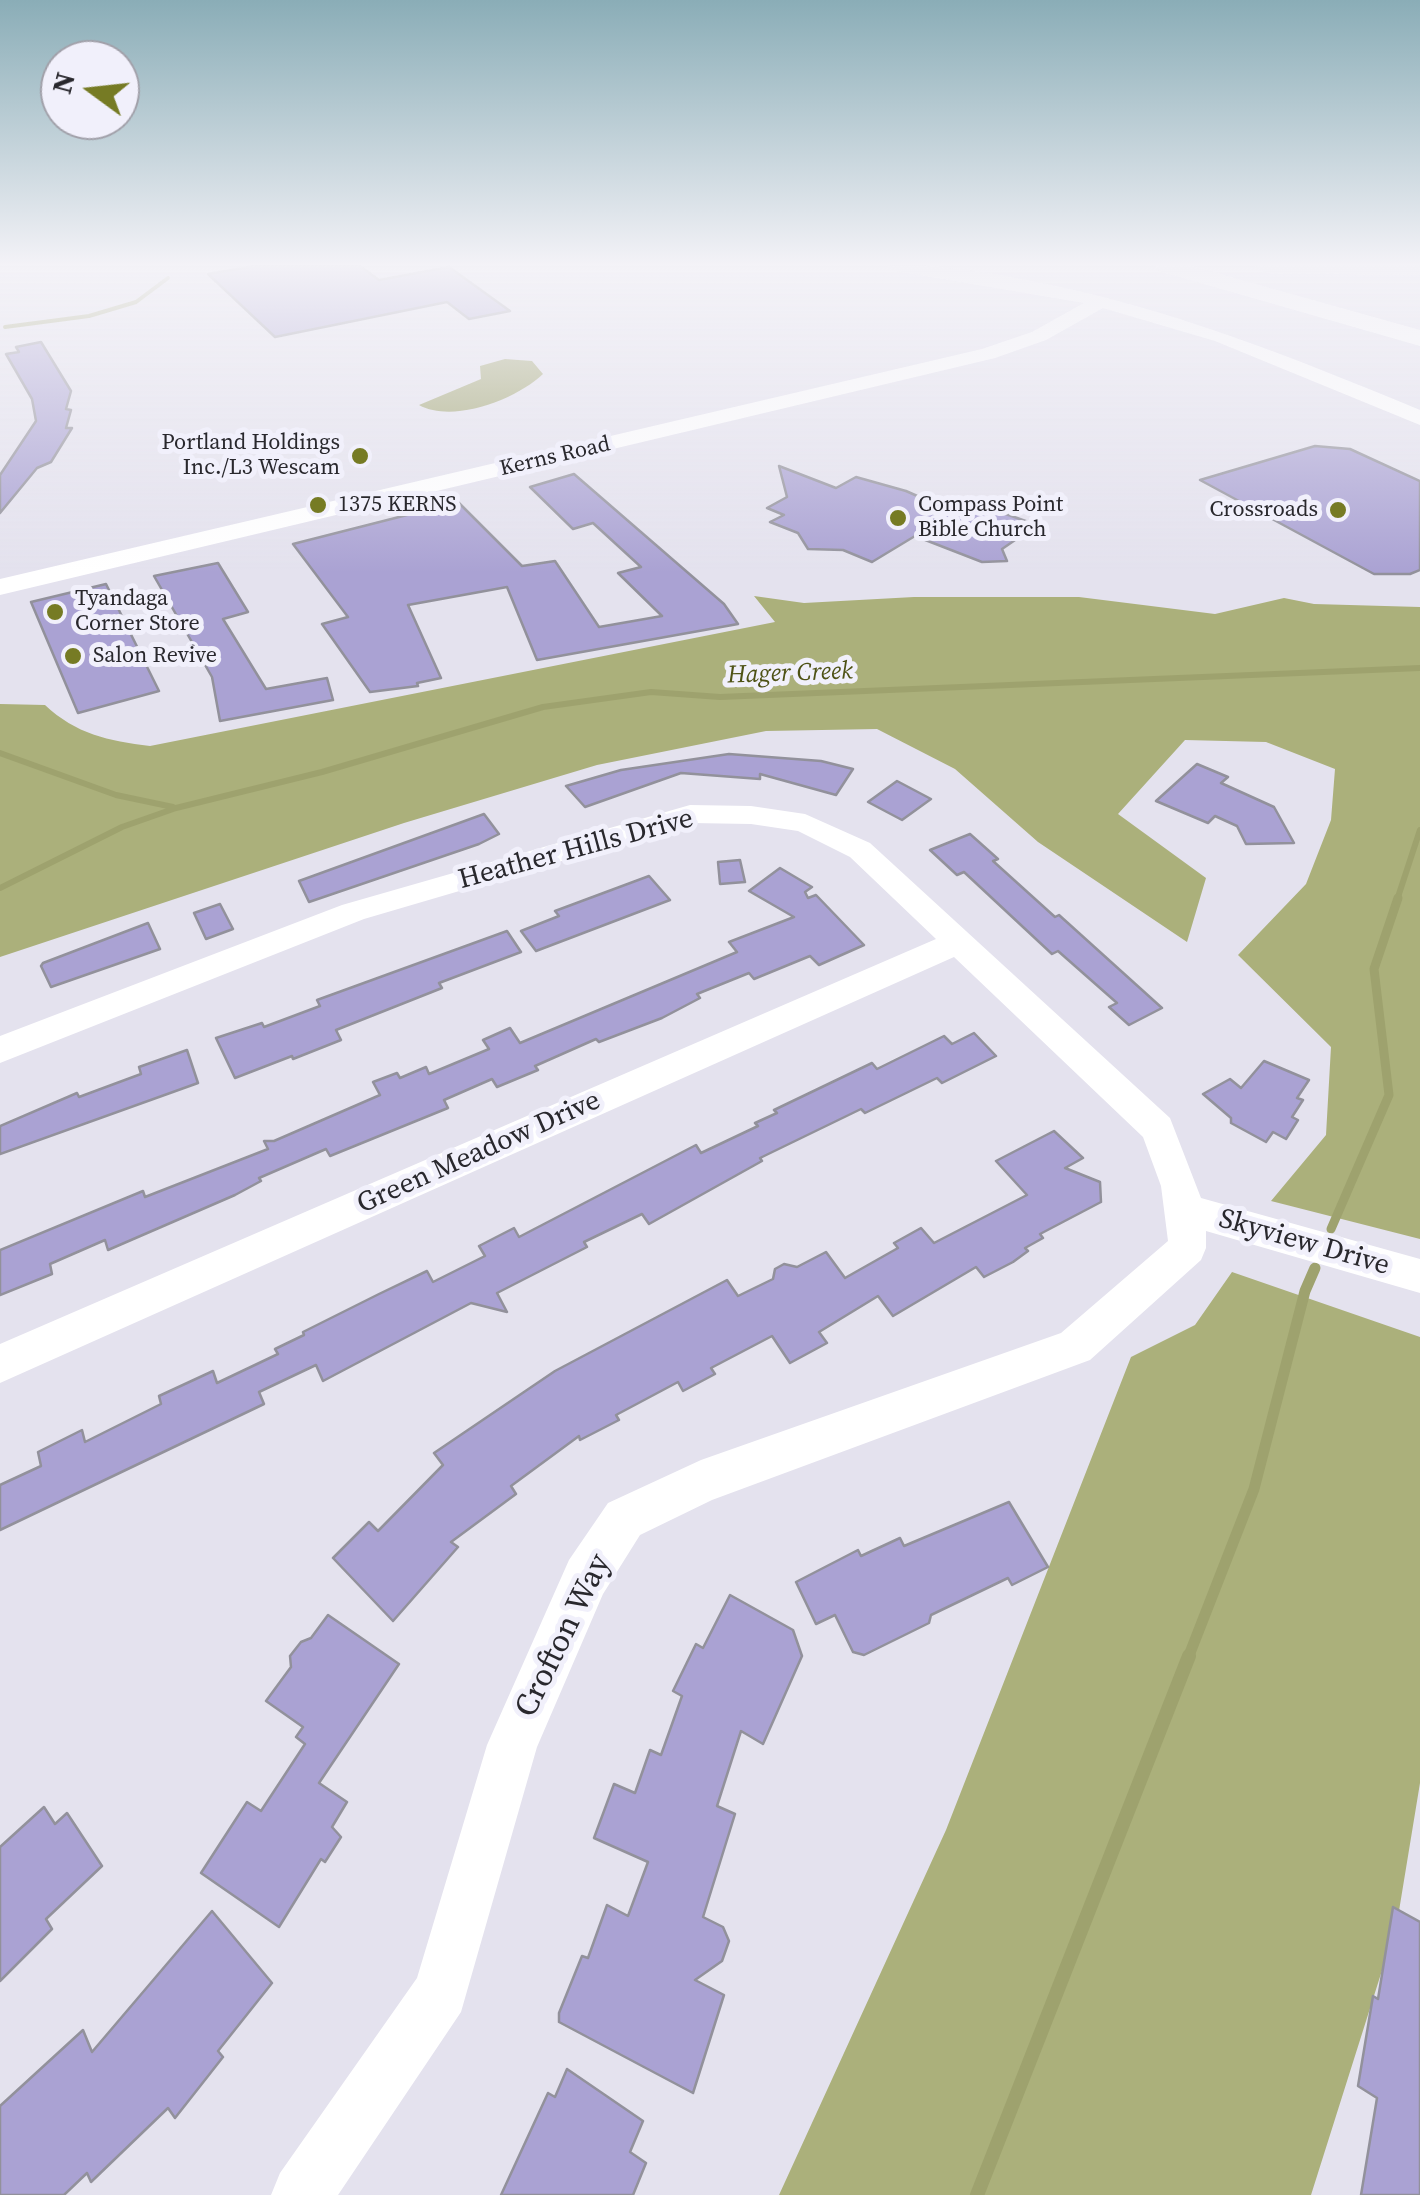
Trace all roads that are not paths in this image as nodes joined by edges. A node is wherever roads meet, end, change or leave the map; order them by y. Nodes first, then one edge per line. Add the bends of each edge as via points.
1 (927, 368) edge
2 (1298, 368) edge
3 (1420, 418) edge
4 (0, 587) edge
5 (959, 942) junction
6 (0, 1050) edge
7 (1188, 1210) junction
8 (1420, 1276) edge
9 (0, 1364) edge
10 (302, 2195) edge

1 - 4 street, Kerns Road
2 - 3 street
5 - 6 street, Heather Hills Drive via 860,850 805,823 690,814 353,912
5 - 7 street, Heather Hills Drive via 1157,1128
5 - 9 street, Green Meadow Drive
7 - 8 street, Skyview Drive
7 - 10 street, Crofton Way via 1188,1248 1076,1347 701,1482 624,1518 586,1577 512,1745 442,1992

